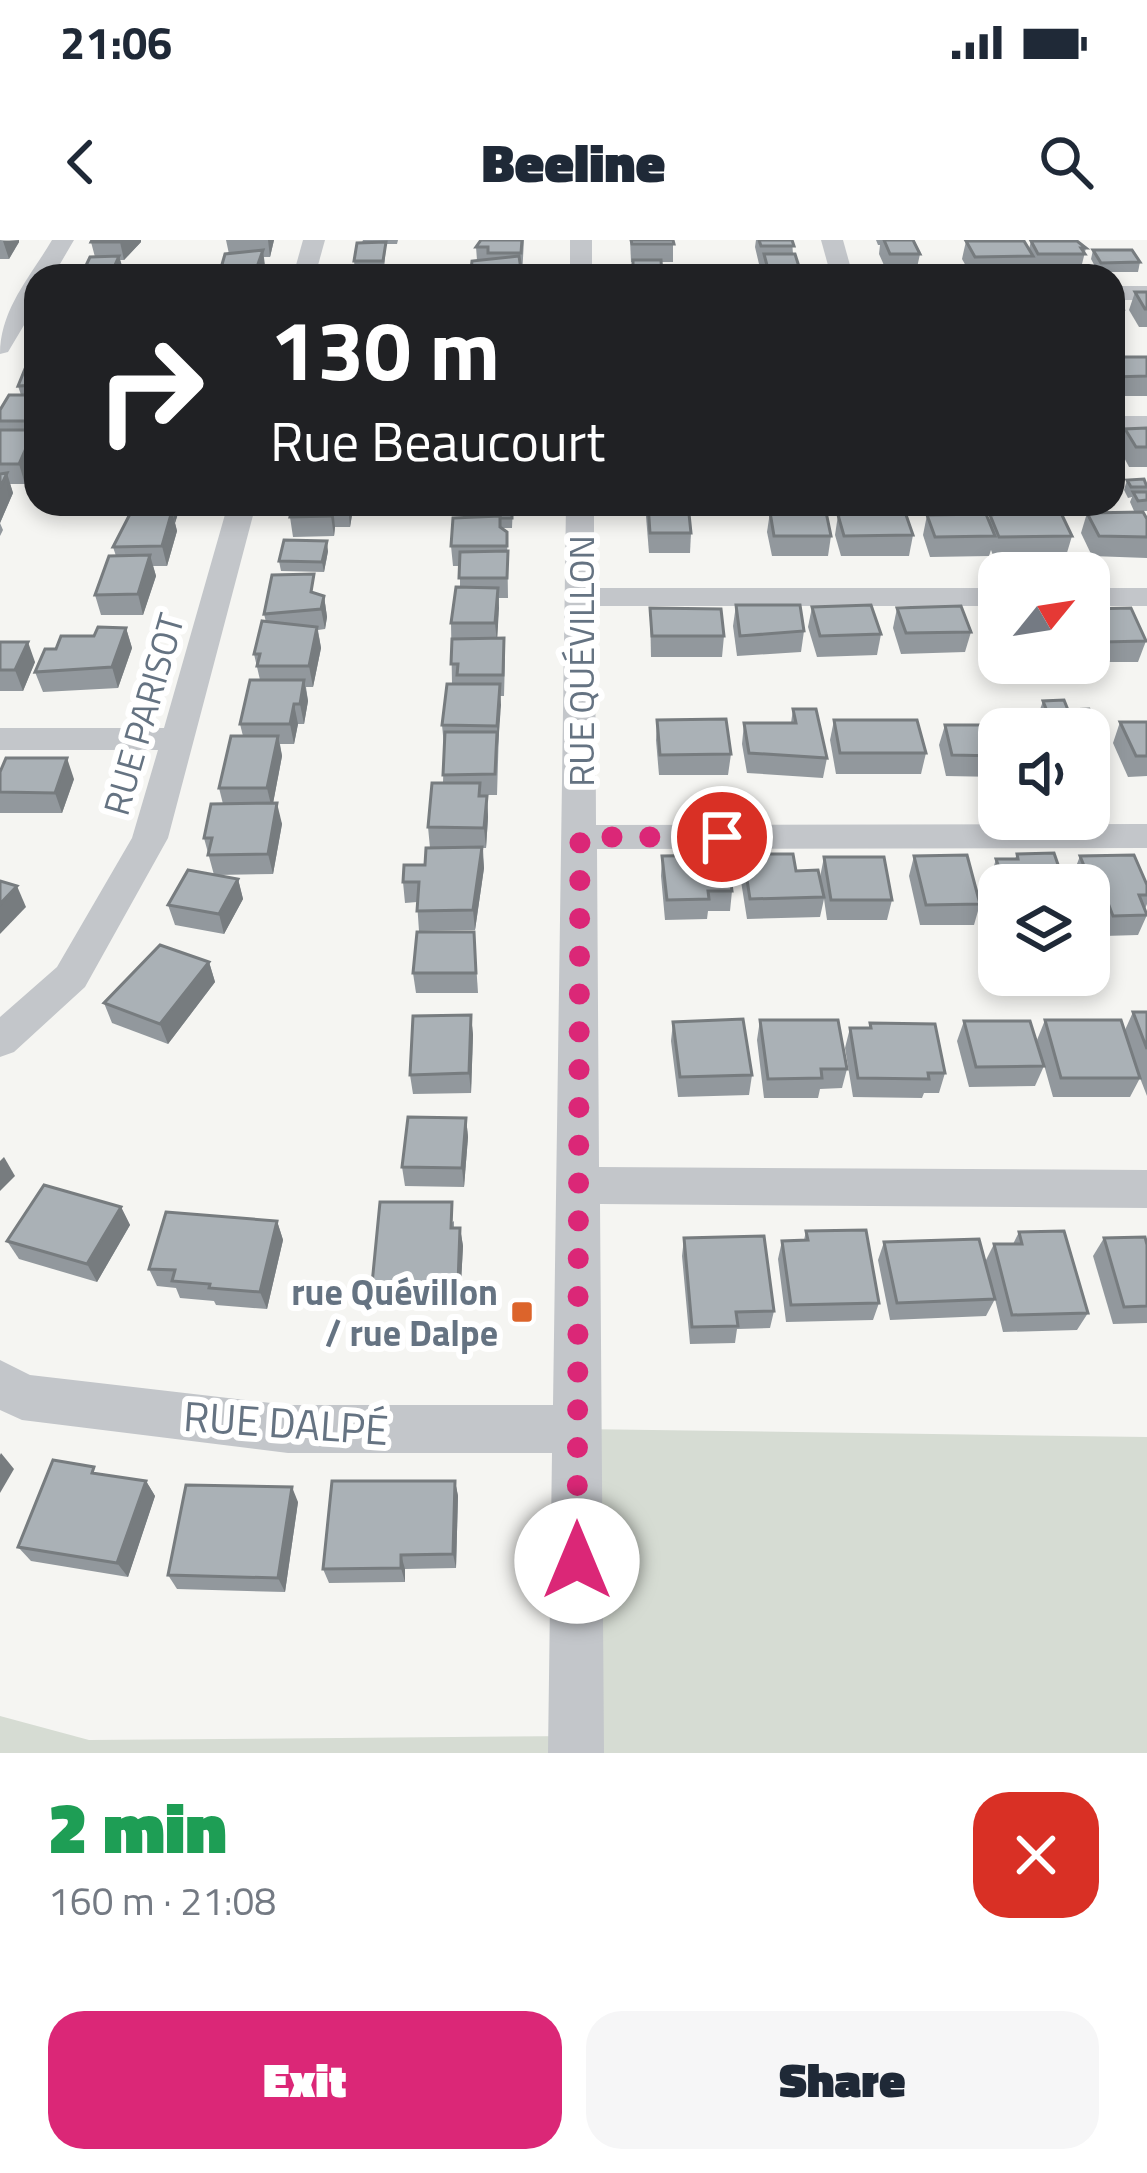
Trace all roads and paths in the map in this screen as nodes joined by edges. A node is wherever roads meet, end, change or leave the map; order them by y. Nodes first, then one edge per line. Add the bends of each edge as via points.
1 (24, 306) edge
2 (0, 347) edge
3 (239, 516) edge
4 (580, 516) edge
5 (581, 597) junction
6 (978, 597) edge
7 (1110, 597) edge
8 (1147, 597) edge
9 (0, 739) edge
10 (179, 739) junction
11 (1147, 836) edge
12 (580, 837) junction
13 (0, 1041) edge
14 (578, 1185) junction
15 (1147, 1189) edge
16 (0, 1383) edge
17 (578, 1430) junction
18 (576, 1753) edge

1 - 2 street
3 - 10 street, RUE PARISOT
4 - 5 street, RUE QUÉVILLON
5 - 6 street
5 - 12 street, RUE QUÉVILLON
7 - 8 street
9 - 10 street
10 - 13 street, RUE PARISOT via 150,838 71,976
11 - 12 street
12 - 14 street, RUE QUÉVILLON
14 - 15 street
14 - 17 street, RUE QUÉVILLON
16 - 17 street, RUE DALPÉ via 22,1397 288,1429
17 - 18 street, RUE QUÉVILLON

